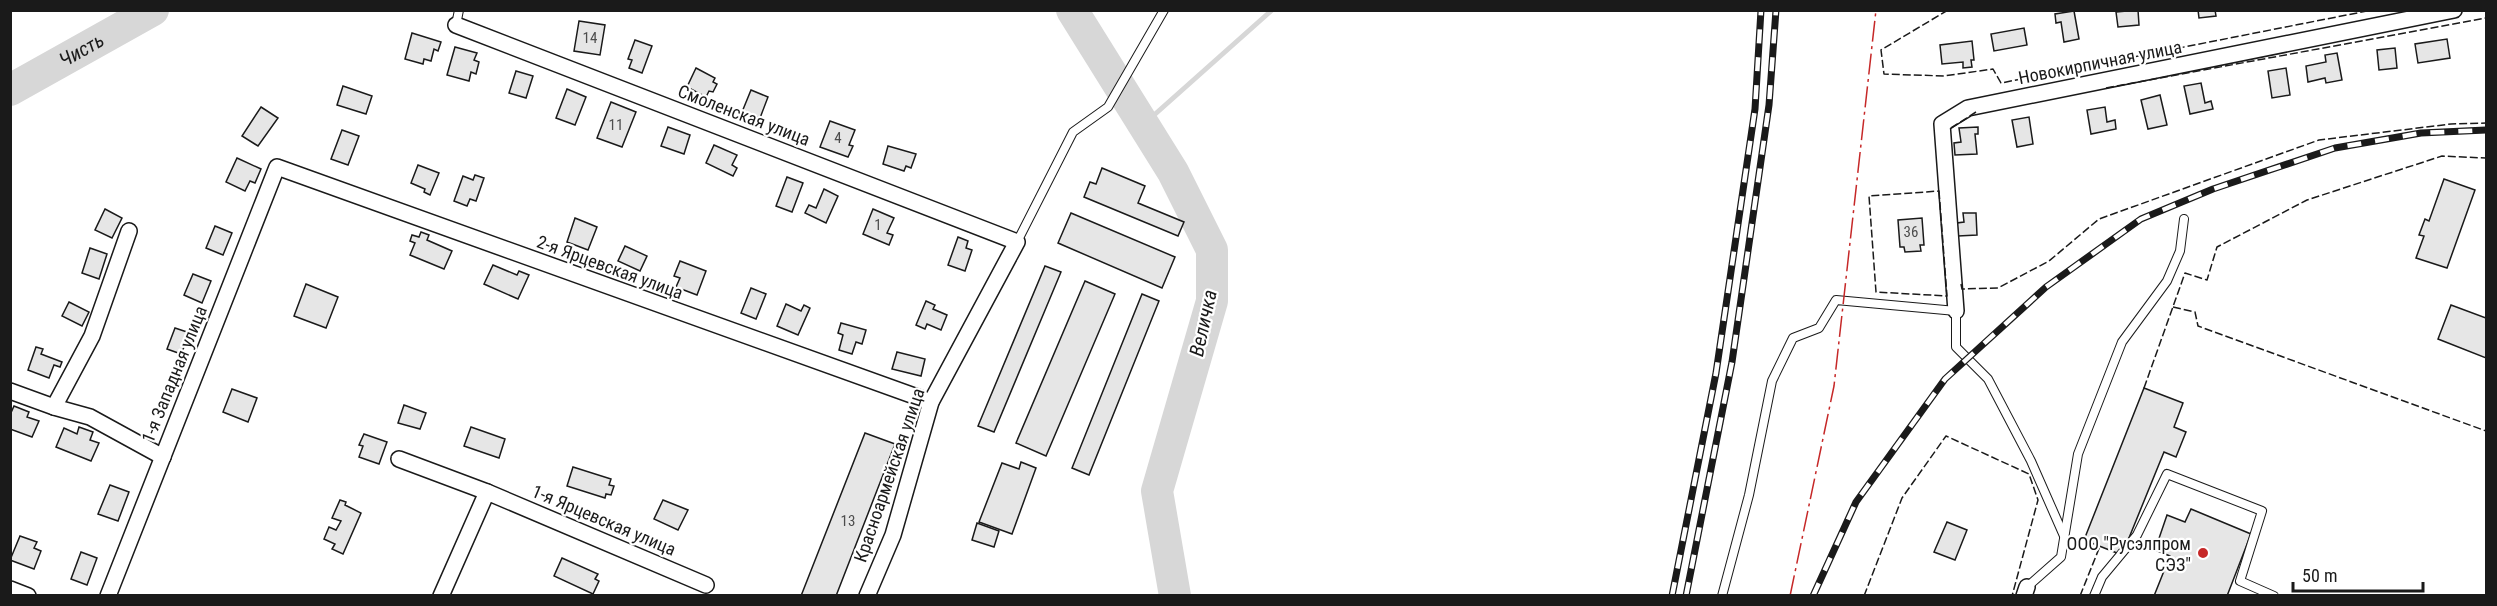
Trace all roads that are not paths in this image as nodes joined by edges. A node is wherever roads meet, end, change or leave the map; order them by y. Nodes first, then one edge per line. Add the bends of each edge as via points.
1 (1164, 10) edge
2 (2454, 10) edge
3 (458, 18) edge
4 (277, 167) joint
5 (2184, 219) dead end
6 (129, 231) dead end
7 (1017, 242) junction
8 (1956, 311) junction
9 (10, 391) edge
10 (931, 402) junction
11 (54, 407) junction
12 (163, 457) junction
13 (399, 459) dead end
14 (487, 492) junction
15 (2064, 536) junction
16 (706, 585) dead end
17 (10, 589) edge
18 (2026, 591) edge
19 (28, 596) edge
20 (108, 596) edge
21 (441, 596) edge
22 (867, 596) edge
23 (1722, 596) edge
24 (2094, 596) edge
25 (2274, 596) edge

1 - 7 lane via 1108,107 1073,132
2 - 8 street, Новокирпичная улица via 1968,108 1942,124
3 - 7 street, Смоленская улица
4 - 10 street, 2-я Ярцевская улица
4 - 12 street, 1-я Западная улица
5 - 15 lane via 2180,251 2167,281 2122,342 2078,454
6 - 11 street via 92,336
7 - 10 street, Красноармейская улица
8 - 15 lane via 1956,347 1988,379
8 - 23 lane via 1836,300 1819,327 1792,338 1772,381 1749,495
9 - 11 street
10 - 22 street, Красноармейская улица via 893,535
11 - 12 street via 90,417
12 - 20 street, 1-я Западная улица
13 - 14 street, 1-я Ярцевская улица
14 - 16 street, 1-я Ярцевская улица
14 - 21 street
15 - 18 lane via 2061,557
17 - 19 street
24 - 25 lane via 2102,577 2137,535 2167,474 2262,511 2241,581

